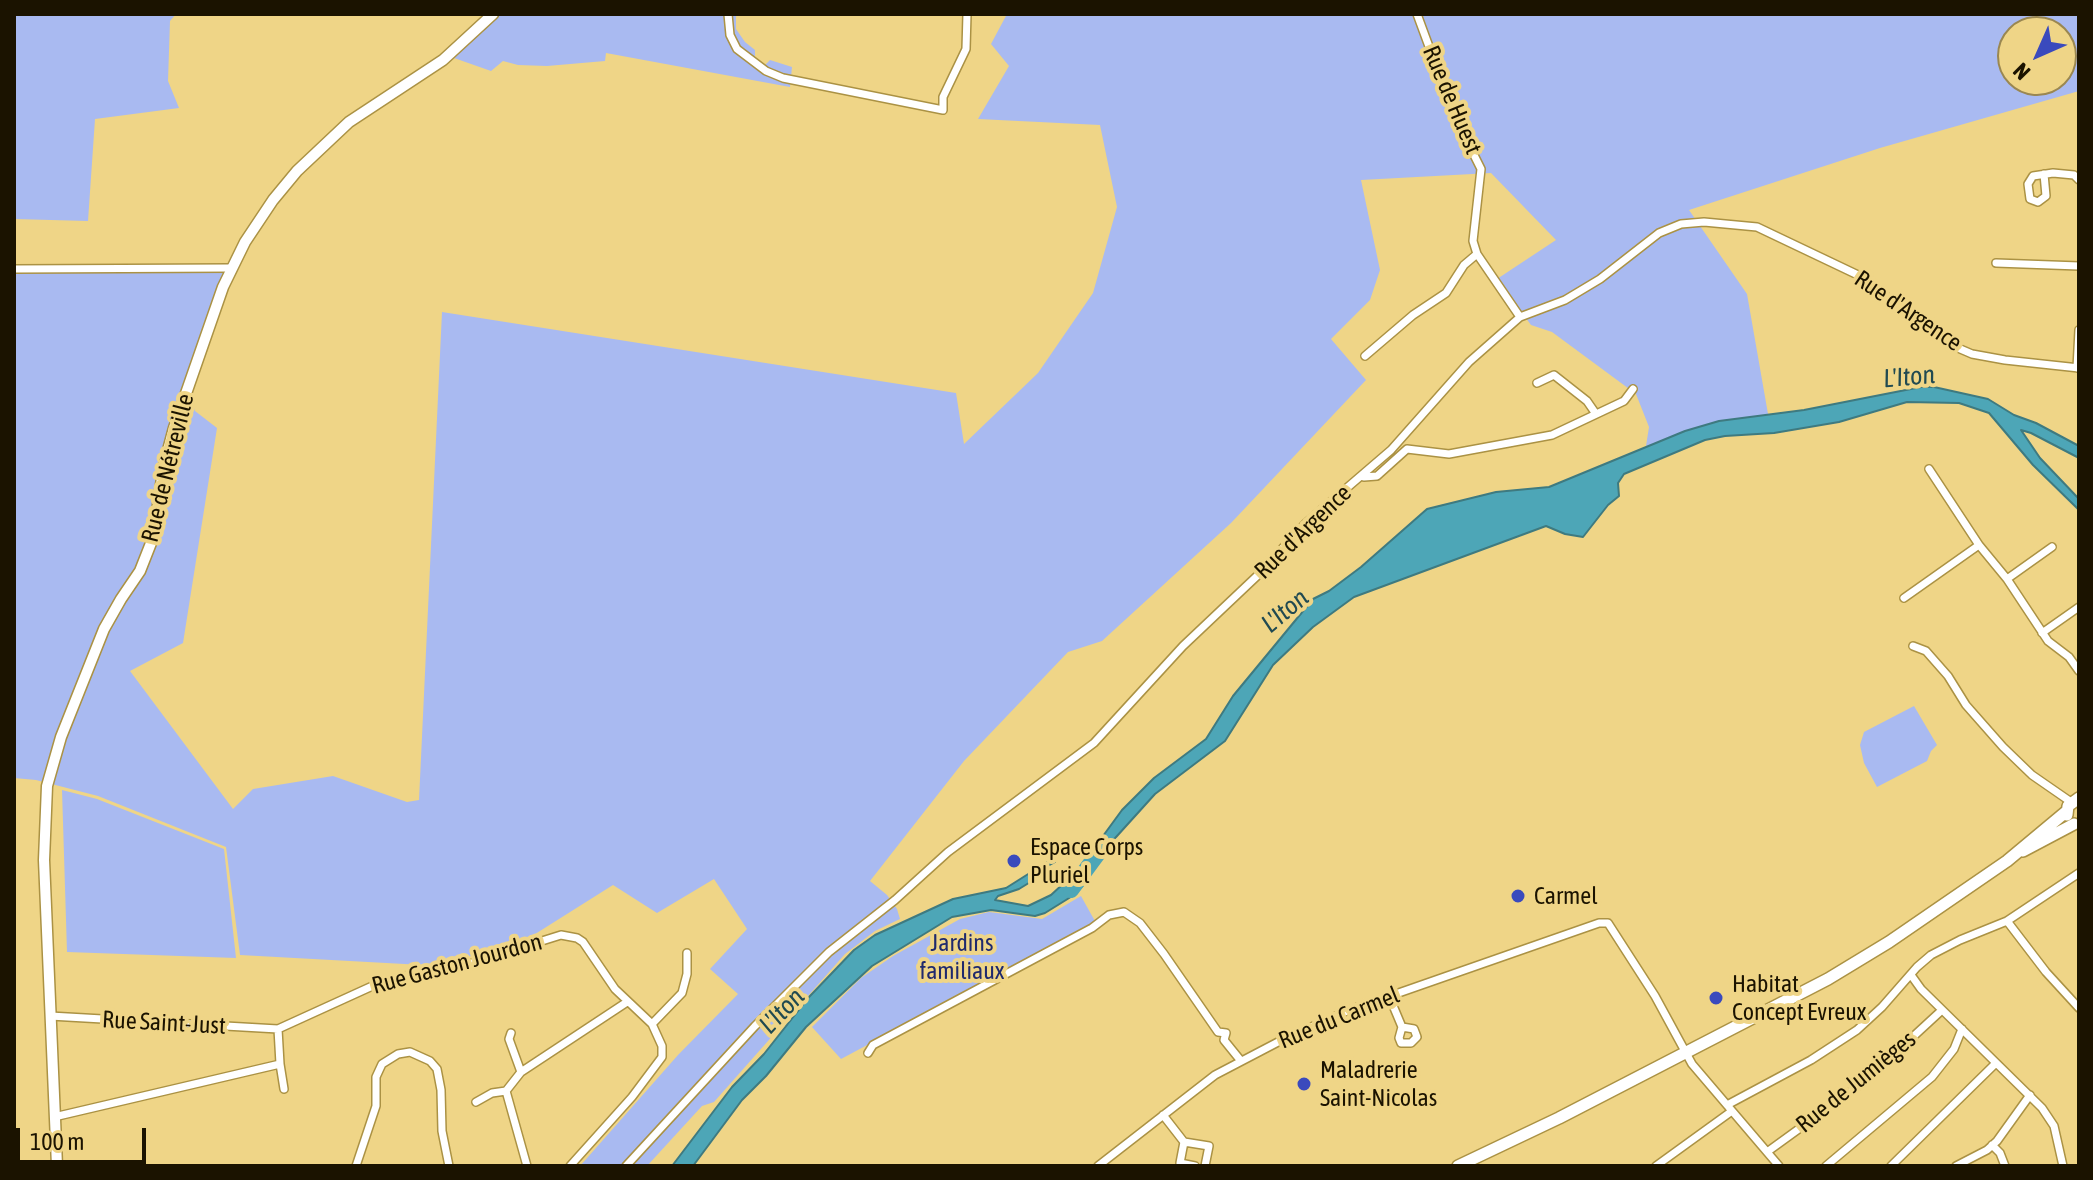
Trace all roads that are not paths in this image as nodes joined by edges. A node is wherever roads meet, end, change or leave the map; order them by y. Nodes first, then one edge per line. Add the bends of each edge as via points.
1 (493, 14) edge
2 (728, 14) edge
3 (967, 14) edge
4 (1417, 14) edge
5 (2044, 174) dead end
6 (2079, 180) edge
7 (1477, 254) junction
8 (1996, 263) dead end
9 (2079, 266) edge
10 (230, 268) junction
11 (14, 269) edge
12 (1520, 317) junction
13 (2079, 330) edge
14 (1365, 356) dead end
15 (2078, 368) edge
16 (1537, 383) dead end
17 (1633, 389) dead end
18 (1596, 414) junction
19 (1929, 469) dead end
20 (1361, 477) junction
21 (1979, 545) junction
22 (2052, 547) dead end
23 (2007, 579) junction
24 (1904, 598) dead end
25 (2079, 607) edge
26 (2042, 633) junction
27 (1913, 646) dead end
28 (2079, 671) edge
29 (2072, 804) edge
30 (2077, 826) edge
31 (2015, 854) junction
32 (2079, 873) edge
33 (2007, 921) junction
34 (687, 953) dead end
35 (1911, 975) junction
36 (1389, 996) junction
37 (627, 1002) junction
38 (2079, 1008) edge
39 (1942, 1010) junction
40 (50, 1016) junction
41 (652, 1024) junction
42 (1402, 1027) dead end
43 (278, 1029) junction
44 (1962, 1029) junction
45 (511, 1033) dead end
46 (1685, 1051) junction
47 (868, 1053) dead end
48 (1241, 1061) junction
49 (1996, 1063) junction
50 (280, 1064) junction
51 (521, 1072) junction
52 (284, 1089) dead end
53 (506, 1091) junction
54 (2030, 1095) junction
55 (476, 1102) dead end
56 (1730, 1108) junction
57 (1163, 1115) junction
58 (54, 1117) junction
59 (1184, 1142) junction
60 (1992, 1145) junction
61 (1767, 1152) junction
62 (1178, 1164) edge
63 (57, 1166) edge
64 (356, 1166) edge
65 (449, 1166) edge
66 (527, 1166) edge
67 (570, 1166) edge
68 (626, 1166) edge
69 (1098, 1166) edge
70 (1195, 1166) edge
71 (1205, 1166) edge
72 (1458, 1166) edge
73 (1656, 1166) edge
74 (1779, 1166) edge
75 (1826, 1166) edge
76 (1891, 1166) edge
77 (1956, 1166) edge
78 (2005, 1166) edge
79 (2063, 1166) edge

1 - 10 street, Rue de Nétreville via 443,60 349,122 323,146 273,200
2 - 3 street via 737,49 766,71 943,110 943,97 966,49
4 - 7 street, Rue de Huest via 1455,117 1481,169 1473,224
5 - 6 street via 2074,175
7 - 12 street
7 - 14 street via 1446,293
8 - 9 street
10 - 11 street
10 - 40 street, Rue de Nétreville via 174,428 153,538 140,571 104,629 47,786
12 - 15 street, Rue d'Argence via 1600,279 1669,227 1704,222 1745,225 1775,233 1860,276 1958,348 2005,360
12 - 20 street, Rue d'Argence via 1469,362
13 - 15 street
16 - 18 street via 1554,375
17 - 18 street via 1624,401
18 - 20 street via 1534,440 1449,454 1407,449 1377,476
19 - 21 street
20 - 68 street, Rue d'Argence via 1306,523 1094,743 948,852 829,952
21 - 23 street
21 - 24 street
22 - 23 street
23 - 26 street
25 - 26 street
26 - 28 street
27 - 29 street via 1926,651 2003,747
29 - 30 main road
29 - 31 main road
30 - 31 main road
31 - 46 main road via 1856,963
32 - 33 street
33 - 35 street via 1931,955
33 - 38 street
34 - 41 street via 682,993
35 - 39 street
35 - 56 street via 1857,1030
36 - 42 street
36 - 46 street, Rue du Carmel via 1608,923
36 - 48 street, Rue du Carmel
37 - 41 street, Rue Gaston Jourdon
37 - 43 street, Rue Gaston Jourdon via 583,942 561,935 459,967 379,983
37 - 51 street
39 - 44 street
39 - 61 street, Rue de Jumièges via 1865,1081
40 - 43 street, Rue Saint-Just
40 - 58 street, Rue de Nétreville
41 - 67 street via 662,1057
43 - 50 street
44 - 49 street
44 - 75 street via 1932,1077
45 - 51 street
46 - 56 street
46 - 72 main road
47 - 48 street via 873,1045 1109,915 1124,912 1140,923 1218,1032 1226,1033 1224,1040
48 - 57 street, Rue du Carmel
49 - 54 street
49 - 76 street
50 - 52 street
50 - 58 street
51 - 53 street
53 - 55 street
53 - 66 street
54 - 60 street
54 - 79 street via 2054,1126
56 - 61 street
56 - 73 street
57 - 59 street
57 - 69 street, Rue du Carmel
58 - 63 street, Rue de Nétreville
59 - 62 street
59 - 71 street via 1209,1146
60 - 77 street
60 - 78 street
61 - 74 street
62 - 70 street
64 - 65 street via 376,1106 376,1077 382,1064 410,1052 430,1061 439,1077

